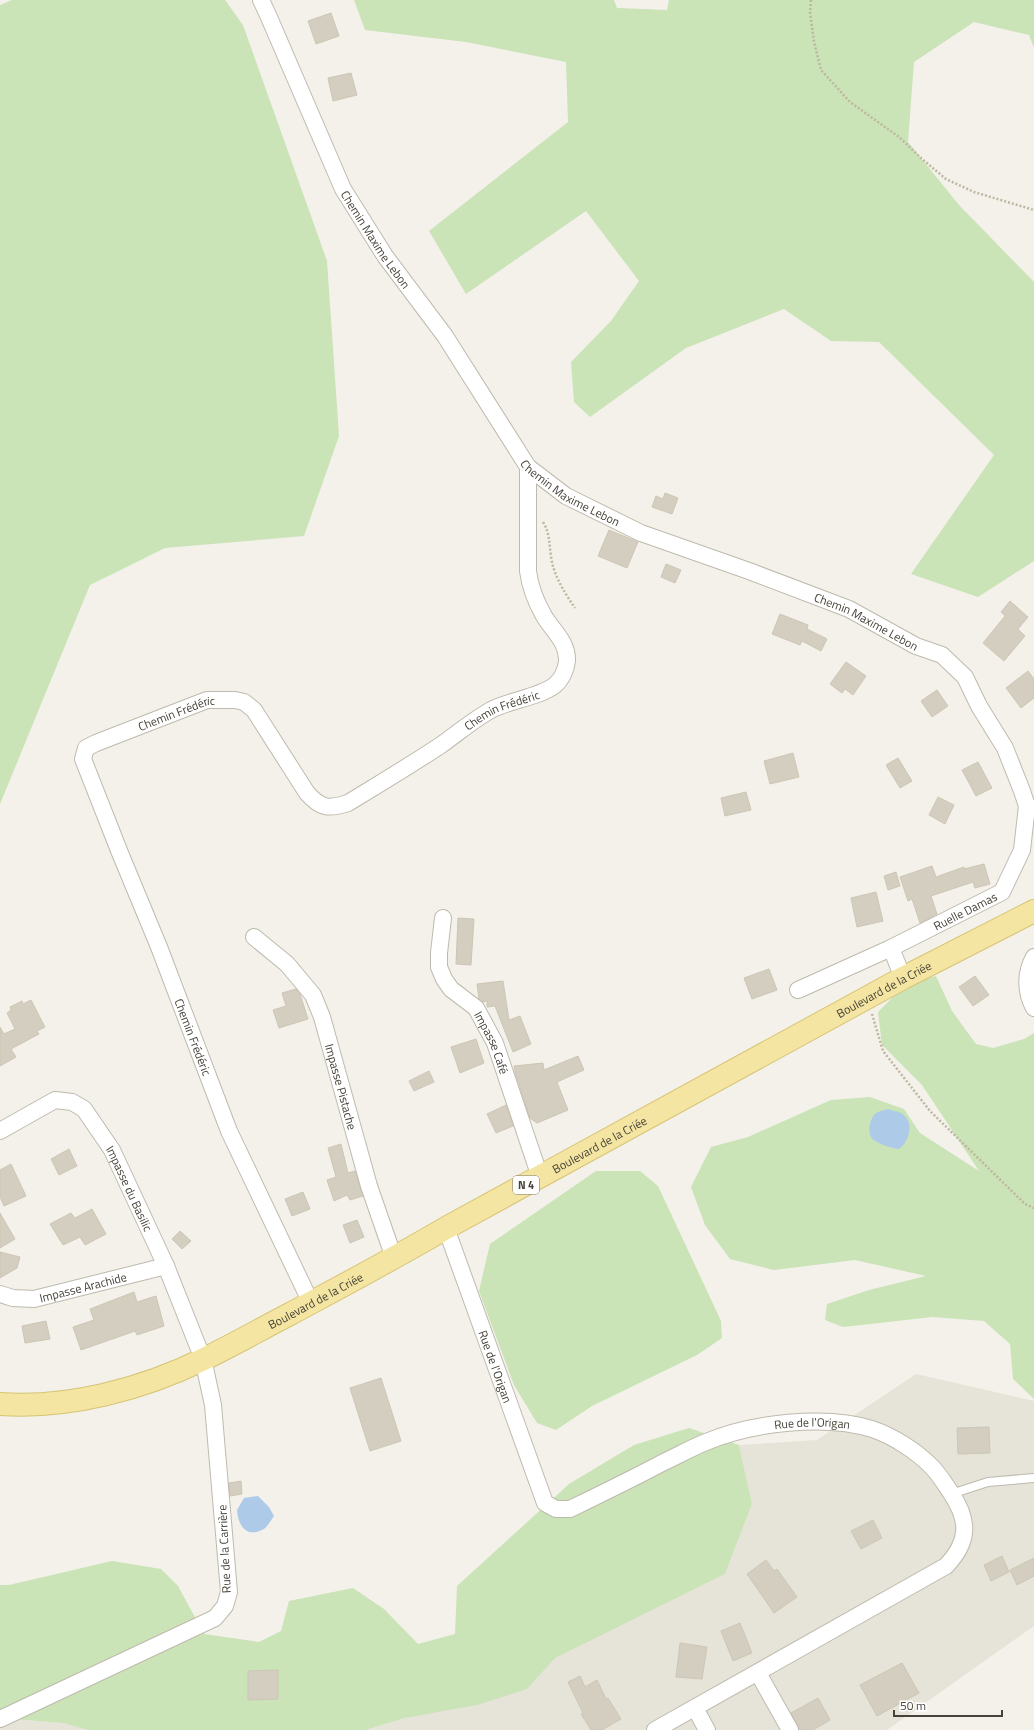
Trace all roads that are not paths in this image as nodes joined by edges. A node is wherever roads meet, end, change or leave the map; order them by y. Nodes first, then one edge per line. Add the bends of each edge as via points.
1 (260, 0) edge
2 (528, 467) junction
3 (1030, 808) edge
4 (1034, 911) edge
5 (443, 918) dead end
6 (254, 937) dead end
7 (891, 948) junction
8 (1034, 957) edge
9 (903, 978) junction
10 (798, 990) dead end
11 (1034, 1008) edge
12 (0, 1131) edge
13 (540, 1178) junction
14 (446, 1228) junction
15 (394, 1258) junction
16 (166, 1266) junction
17 (0, 1294) edge
18 (311, 1303) junction
19 (203, 1359) junction
20 (0, 1404) edge
21 (1034, 1478) edge
22 (951, 1494) junction
23 (758, 1673) junction
24 (695, 1708) junction
25 (0, 1719) edge
26 (655, 1730) edge
27 (707, 1730) edge
28 (790, 1730) edge

1 - 2 street, Chemin Maxime Lebon via 343,189 385,256 446,336
2 - 3 street, Chemin Maxime Lebon via 566,496 641,533 849,609 916,646 942,655 965,677 979,706 1005,748
2 - 18 street, Chemin Frédéric via 530,586 544,616 564,644 567,659 561,678 548,690 490,710 441,745 355,799 334,808 316,803 254,710 244,702 235,700 207,700 192,705 152,723 96,743 86,748 84,754 84,764 159,947 229,1131
3 - 7 street, Ruelle Damas via 1022,850 1002,892
4 - 9 main road, Boulevard de la Criée / N 4
5 - 13 street, Impasse Café via 439,967 451,989 476,1008 496,1043
6 - 15 street, Impasse Pistache via 287,964 313,995 322,1017 370,1186
7 - 9 street
7 - 10 street, Ruelle Damas
8 - 11 street via 1029,966 1027,980
9 - 13 main road, Boulevard de la Criée / N 4
12 - 16 street, Impasse du Basilic via 55,1100 72,1102 84,1110 112,1150
13 - 14 main road, Boulevard de la Criée / N 4
14 - 15 main road, Boulevard de la Criée / N 4
14 - 22 street, Rue de l'Origan via 545,1502 556,1509 570,1509 706,1442 750,1429 814,1422 847,1423 896,1440 932,1467
15 - 18 main road, Boulevard de la Criée / N 4
16 - 17 street, Impasse Arachide via 34,1299 13,1298
16 - 19 street, Impasse du Basilic
18 - 19 main road, Boulevard de la Criée / N 4
19 - 20 main road, Boulevard de la Criée / N 4 via 163,1376 71,1402
19 - 25 street, Rue de la Carrière via 214,1413 229,1592 225,1606 215,1618
21 - 22 lane via 988,1482
22 - 23 street, Rue de l'Origan via 959,1505 965,1525 964,1537 953,1559 946,1566
23 - 24 street, Rue de l'Origan
23 - 28 street
24 - 26 street, Rue de l'Origan
24 - 27 street

